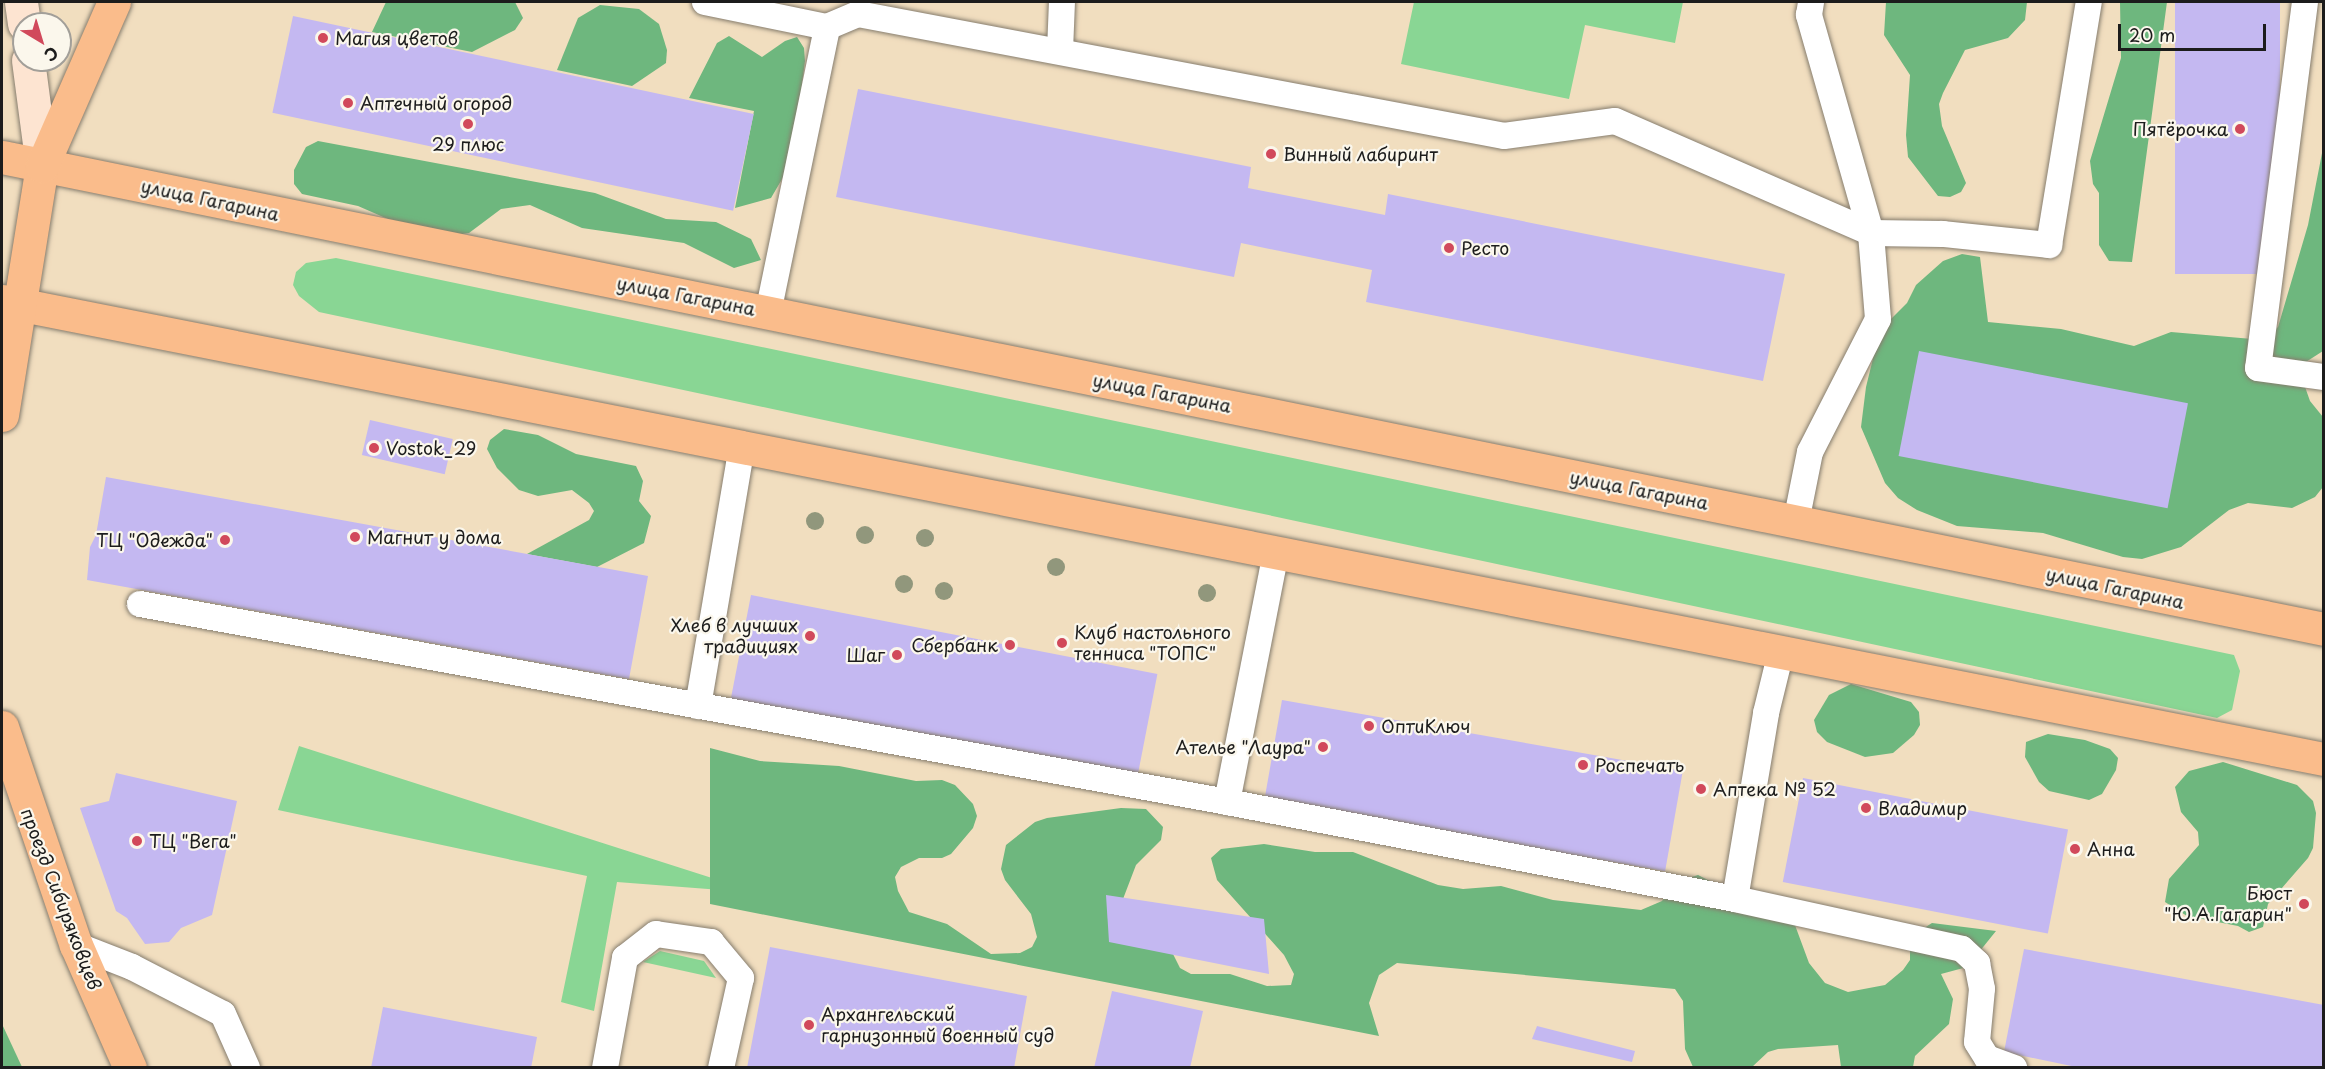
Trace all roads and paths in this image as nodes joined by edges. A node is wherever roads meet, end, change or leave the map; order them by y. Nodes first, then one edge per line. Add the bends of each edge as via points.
1 (114, 2) edge
2 (705, 2) edge
3 (1062, 2) edge
4 (1811, 2) edge
5 (2089, 2) edge
6 (2305, 2) edge
7 (827, 27) junction
8 (1060, 51) junction
9 (30, 72) edge
10 (2, 157) edge
11 (42, 166) junction
12 (1871, 233) junction
13 (9, 303) edge
14 (768, 313) junction
15 (2324, 377) edge
16 (2, 415) edge
17 (742, 447) junction
18 (1796, 522) junction
19 (1276, 553) junction
20 (140, 604) dead end
21 (2324, 629) edge
22 (1781, 652) junction
23 (698, 706) junction
24 (2, 727) edge
25 (2324, 759) edge
26 (1227, 802) junction
27 (1735, 899) junction
28 (76, 945) junction
29 (130, 1068) edge
30 (247, 1068) edge
31 (605, 1068) edge
32 (721, 1068) edge
33 (2014, 1068) edge

1 - 11 main road
2 - 7 lane
3 - 8 lane
4 - 12 lane via 1809,15
5 - 12 lane via 2049,245 1943,234
6 - 15 lane via 2258,368
7 - 8 lane via 858,14
7 - 14 lane
8 - 12 lane via 1504,136 1615,121
9 - 11 main road
10 - 11 main road, улица Гагарина
11 - 13 main road
11 - 14 main road, улица Гагарина
12 - 18 lane via 1878,319 1810,452
13 - 16 main road
13 - 17 main road
14 - 18 main road, улица Гагарина
17 - 19 main road
17 - 23 lane
18 - 21 main road, улица Гагарина
19 - 22 main road
19 - 26 lane
20 - 23 lane
22 - 25 main road
22 - 27 lane via 1766,713
23 - 26 lane
24 - 28 main road, проезд Сибиряковцев via 28,815
26 - 27 lane
27 - 33 lane via 1962,950 1977,963 1982,989 1977,1042 1987,1058
28 - 29 main road, проезд Сибиряковцев
28 - 30 lane via 132,967 223,1014
31 - 32 lane via 625,958 656,934 711,942 741,978

